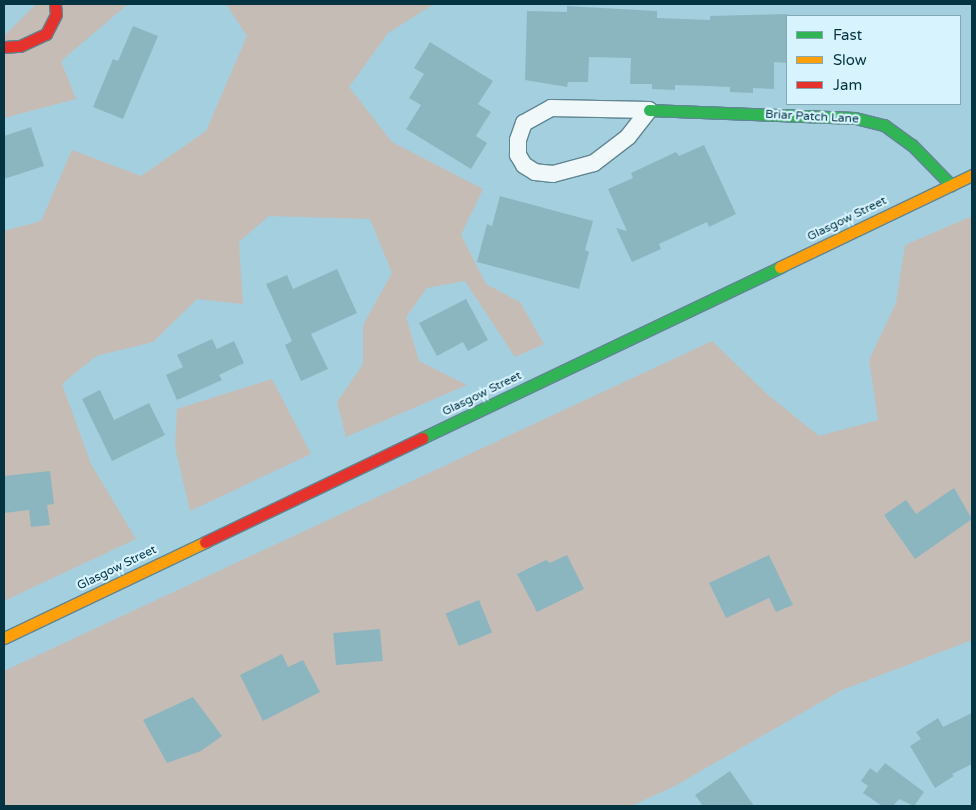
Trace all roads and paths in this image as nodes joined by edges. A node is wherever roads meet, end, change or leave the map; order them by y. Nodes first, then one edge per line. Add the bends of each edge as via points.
1 (55, 4) edge
2 (4, 47) edge
3 (649, 110) junction
4 (972, 175) edge
5 (951, 185) junction
6 (4, 638) edge

1 - 2 street via 56,14 46,34 20,46
3 - 3 street, Briar Patch Lane via 551,108 524,123 518,140 518,155 524,165 535,172 553,174 594,163 628,137
3 - 5 street, Briar Patch Lane via 854,118 884,126 912,145
4 - 5 street, Glasgow Street
5 - 6 street, Glasgow Street

